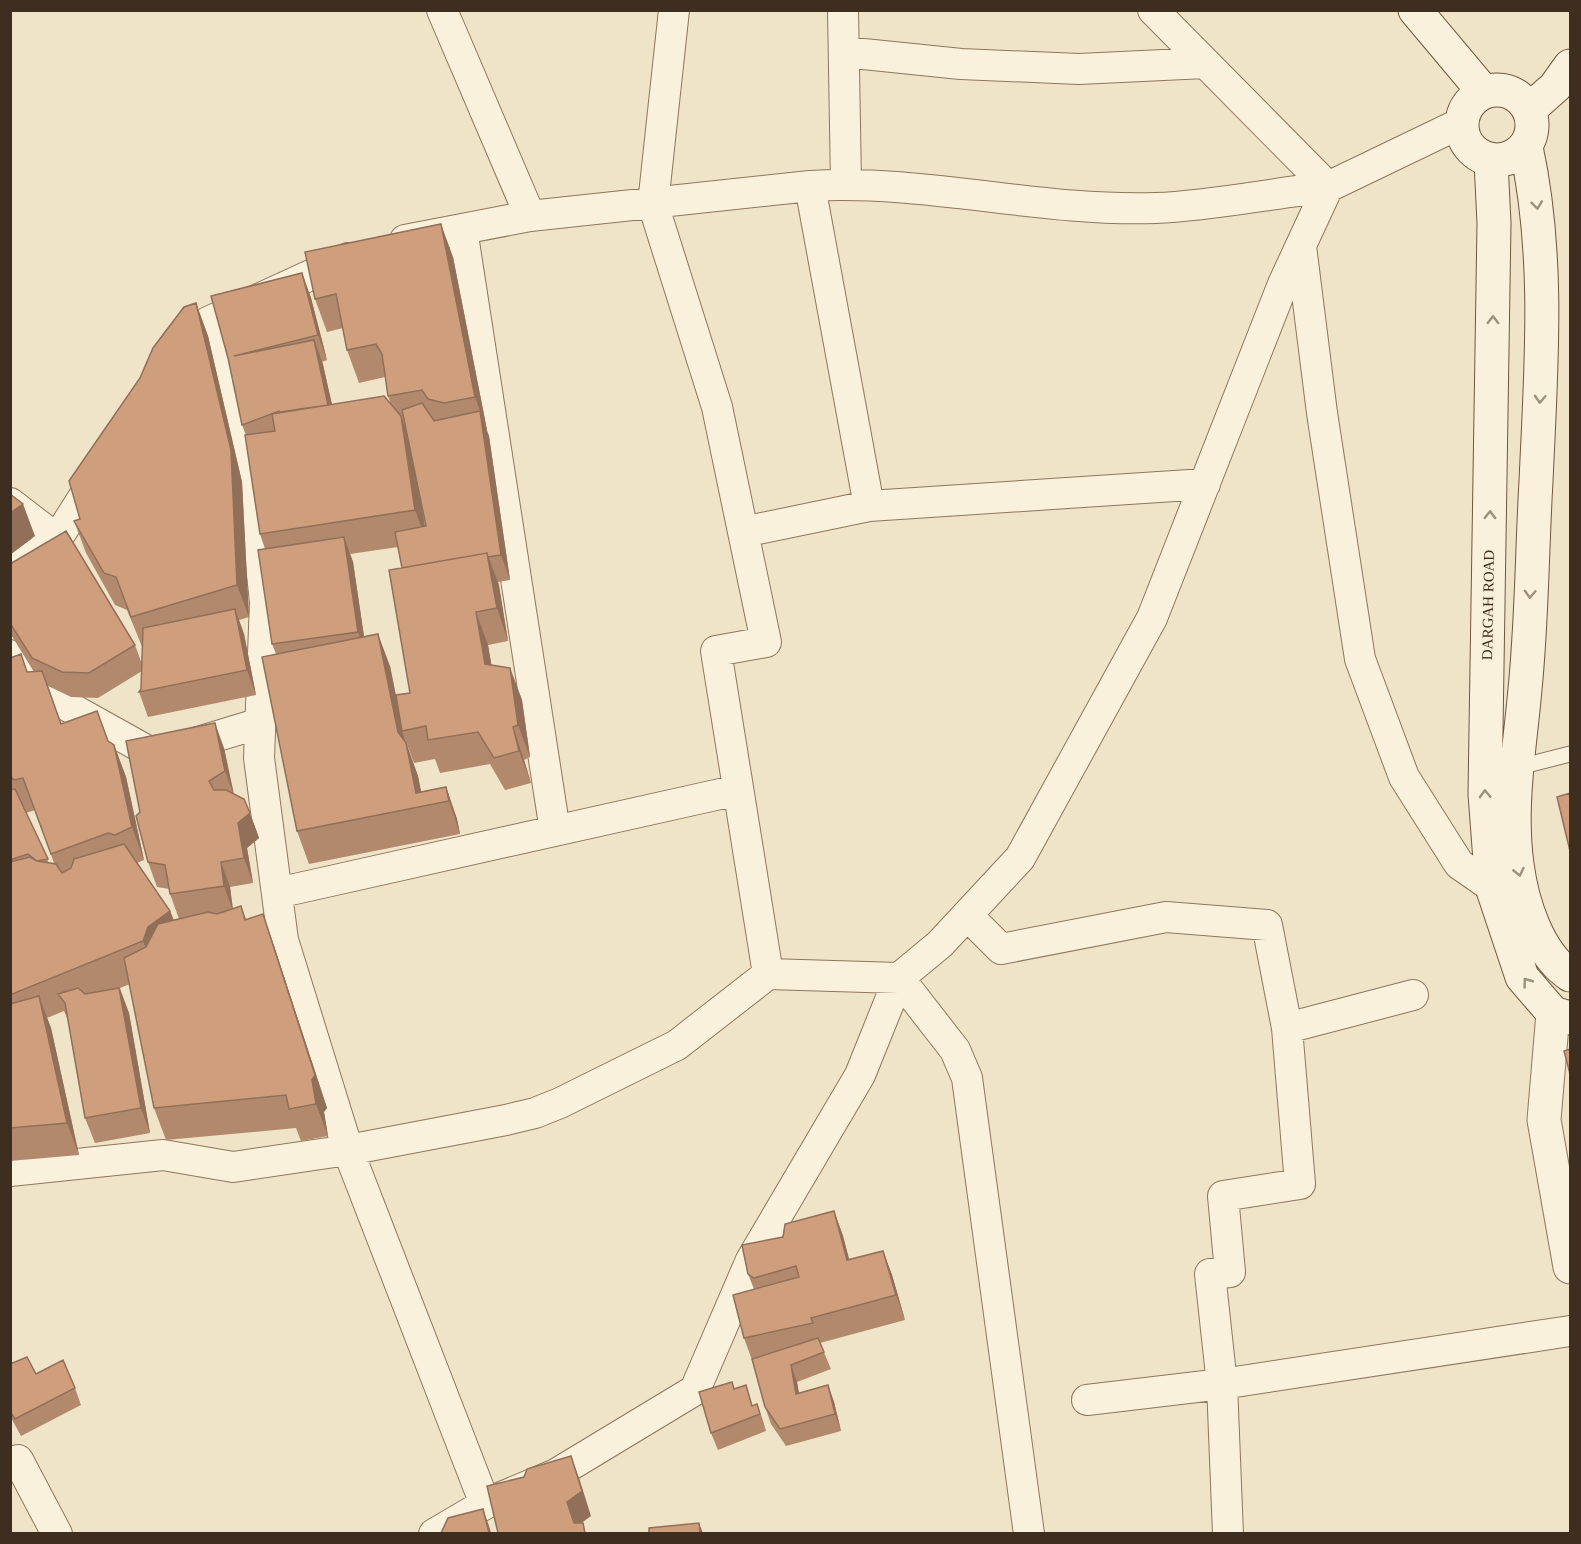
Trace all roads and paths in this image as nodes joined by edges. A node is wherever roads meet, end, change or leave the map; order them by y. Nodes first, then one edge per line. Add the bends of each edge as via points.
1 (442, 10) edge
2 (674, 10) edge
3 (843, 10) edge
4 (1154, 10) edge
5 (1415, 10) edge
6 (844, 52) junction
7 (1205, 63) junction
8 (1570, 66) edge
9 (1483, 91) junction
10 (1529, 110) junction
11 (1461, 123) junction
12 (1526, 147) junction
13 (1491, 162) junction
14 (846, 184) junction
15 (810, 186) junction
16 (1328, 187) junction
17 (653, 204) junction
18 (530, 216) junction
19 (462, 230) junction
20 (1301, 246) junction
21 (208, 322) junction
22 (161, 375) edge
23 (112, 452) edge
24 (1205, 484) junction
25 (10, 503) edge
26 (869, 506) junction
27 (743, 532) junction
28 (57, 539) junction
29 (10, 573) edge
30 (14, 667) edge
31 (260, 723) junction
32 (1570, 754) edge
33 (1515, 768) junction
34 (738, 790) junction
35 (555, 831) junction
36 (1492, 887) junction
37 (276, 893) junction
38 (967, 915) junction
39 (768, 974) junction
40 (1570, 975) edge
41 (899, 978) junction
42 (1413, 995) dead end
43 (1562, 1015) edge
44 (1287, 1028) junction
45 (348, 1150) junction
46 (10, 1171) edge
47 (1570, 1267) edge
48 (1570, 1331) edge
49 (1222, 1384) junction
50 (1087, 1400) dead end
51 (10, 1462) edge
52 (485, 1504) junction
53 (57, 1533) edge
54 (434, 1533) edge
55 (1029, 1533) edge
56 (1228, 1533) edge

1 - 18 street
2 - 17 street
3 - 6 street
4 - 7 street
5 - 9 main road
6 - 7 street via 961,64 1079,69
6 - 14 street
7 - 16 street
8 - 10 main road via 1555,87
9 - 10 main road via 1501,89 1519,96
9 - 11 main road via 1468,104
10 - 12 main road via 1533,130
11 - 13 main road via 1464,139 1476,154
11 - 16 street
12 - 13 main road via 1511,158
12 -> 33 main road via 1538,209 1543,329 1525,688
36 -> 13 main road, DARGAH ROAD via 1485,794 1494,223
14 - 15 street
14 - 16 street via 1037,202 1156,208
15 - 17 street
15 - 26 street
16 - 20 street
17 - 18 street
17 - 27 street via 717,407
18 - 19 street
19 - 21 street via 377,246
19 - 35 street
20 - 24 street
20 - 36 street via 1360,659 1404,777 1459,864
21 - 22 street
21 - 31 street via 250,464 265,602
23 - 28 street
24 - 26 street
24 - 38 street via 1152,618 1020,858
25 - 28 street
26 - 27 street
27 - 34 street via 766,642 716,651
28 - 29 street
30 - 31 street via 35,688 155,755
31 - 37 street via 259,758
32 - 33 lane
33 -> 40 main road via 1517,865 1532,924 1544,948
34 - 35 street
34 - 39 street
35 - 37 street
43 -> 36 main road, DARGAH ROAD via 1522,977
37 - 45 street via 283,940
38 - 41 street
38 - 44 street via 1001,949 1166,917 1267,925
39 - 41 street
39 - 45 street via 677,1045 560,1103 506,1120
41 - 52 street via 860,1075 752,1260 695,1390 556,1474
41 - 55 street via 955,1050 967,1078
42 - 44 street
43 - 47 main road via 1544,1120
44 - 49 street via 1300,1184 1223,1196 1230,1272 1210,1274
45 - 46 street via 234,1167 163,1155
45 - 52 street
48 - 49 street
49 - 50 street
49 - 56 street
51 - 53 street via 18,1460
52 - 54 street

